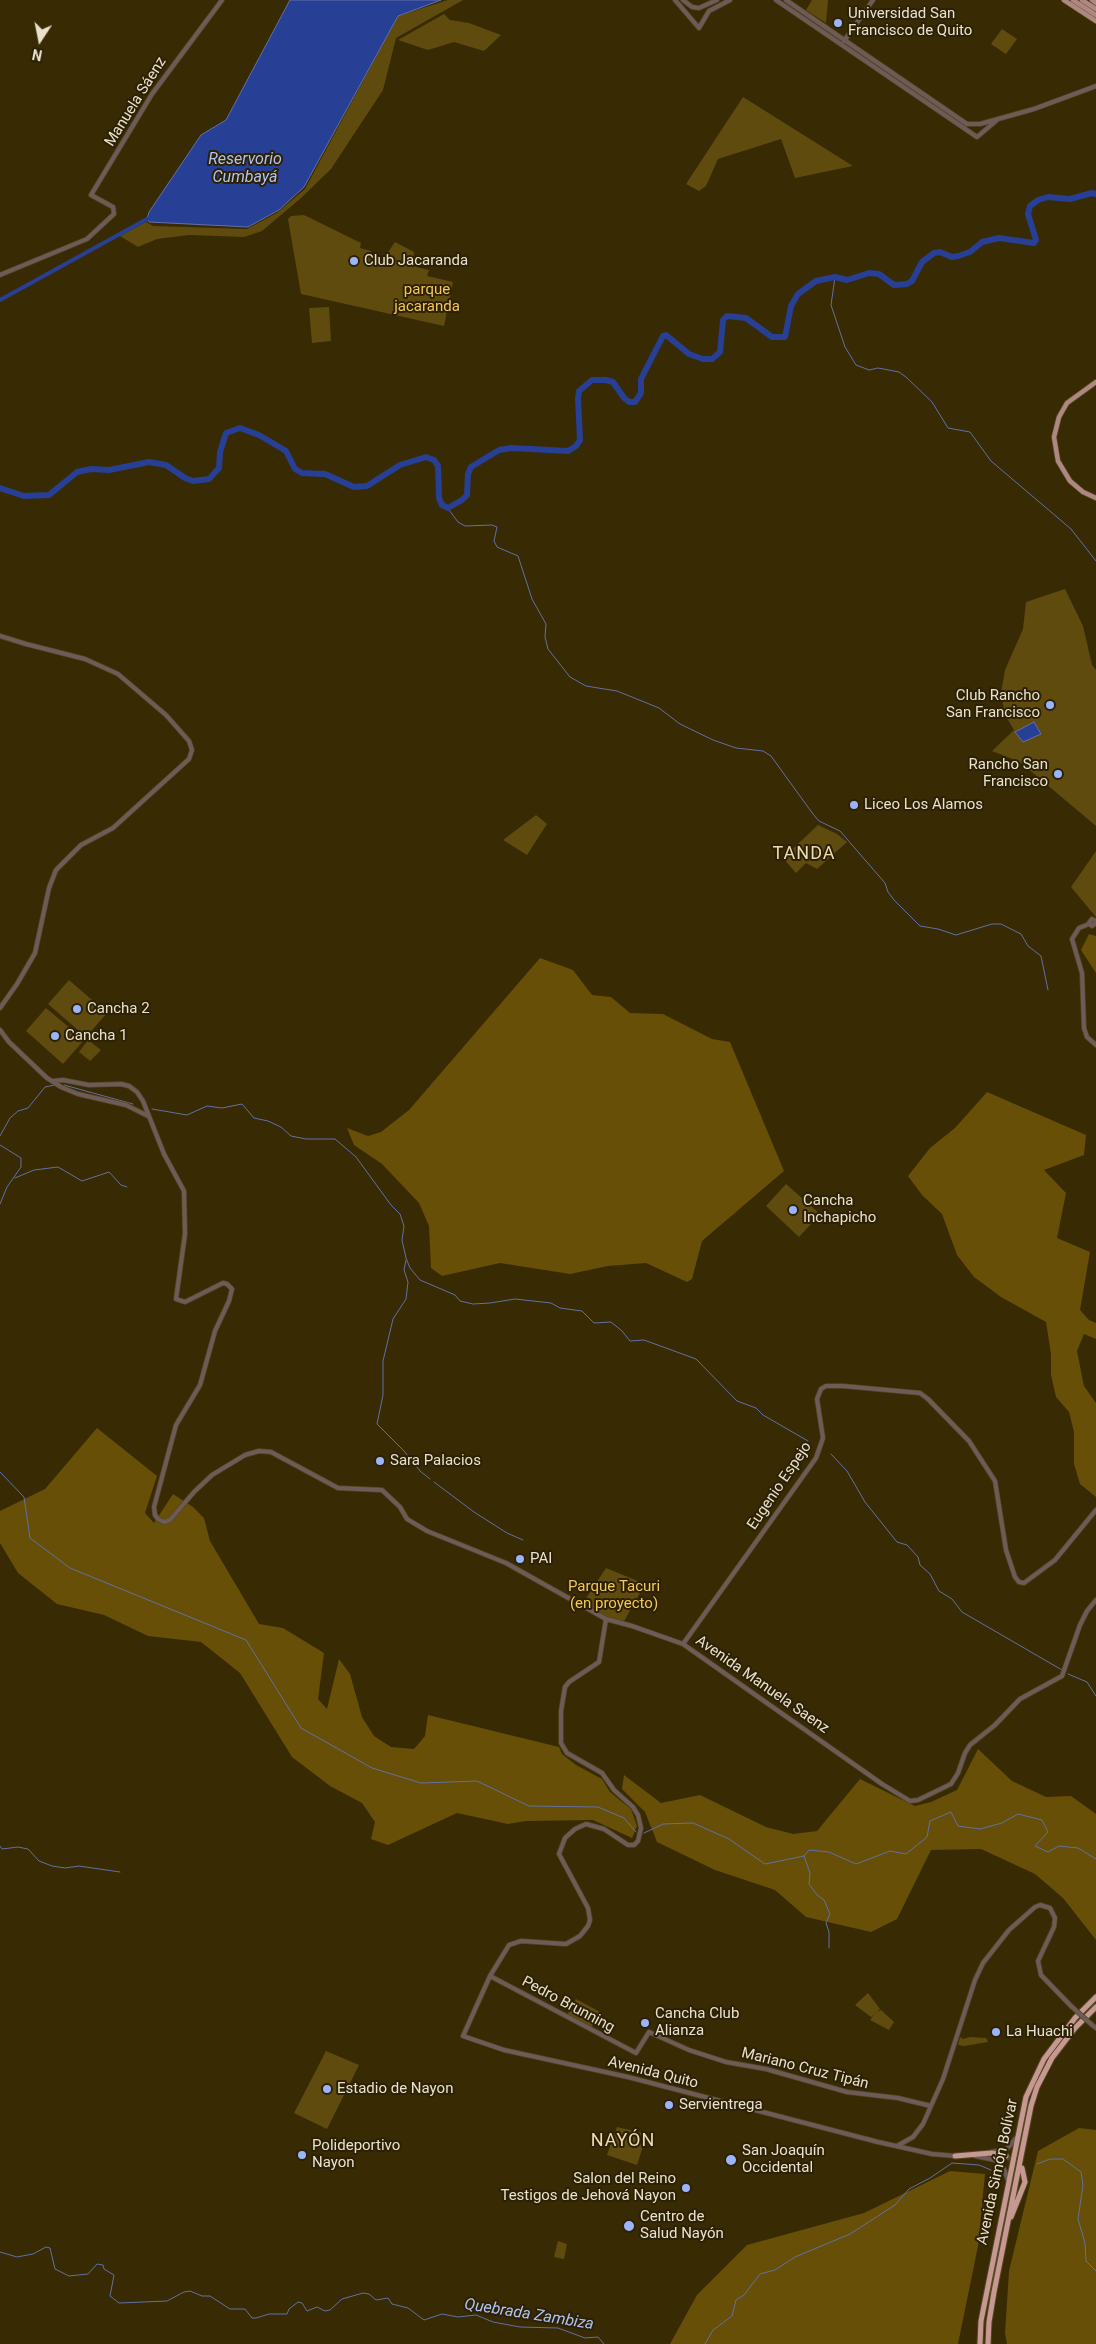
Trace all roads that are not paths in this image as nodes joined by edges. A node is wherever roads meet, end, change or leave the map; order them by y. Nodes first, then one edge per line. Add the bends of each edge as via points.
1 (222, 0) edge
2 (675, 0) edge
3 (683, 0) edge
4 (717, 0) edge
5 (730, 0) edge
6 (776, 0) edge
7 (786, 0) edge
8 (873, 0) edge
9 (1064, 0) edge
10 (1072, 0) edge
11 (1082, 0) edge
12 (1087, 0) edge
13 (1092, 0) edge
14 (712, 2) junction
15 (690, 6) junction
16 (1096, 6) edge
17 (715, 7) junction
18 (685, 12) junction
19 (1095, 19) edge
20 (846, 39) junction
21 (843, 44) junction
22 (891, 70) junction
23 (887, 76) junction
24 (1096, 86) edge
25 (998, 118) junction
26 (980, 124) junction
27 (973, 125) junction
28 (984, 131) junction
29 (971, 133) junction
30 (0, 275) edge
31 (1096, 382) edge
32 (1096, 498) edge
33 (0, 636) edge
34 (1094, 924) edge
35 (0, 1007) edge
36 (0, 1030) edge
37 (1096, 1045) edge
38 (53, 1081) junction
39 (148, 1116) junction
40 (1096, 1510) edge
41 (1096, 1600) edge
42 (606, 1619) junction
43 (683, 1644) junction
44 (490, 1976) junction
45 (1096, 1997) edge
46 (1096, 2007) edge
47 (1096, 2028) edge
48 (649, 2032) joint
49 (931, 2106) junction
50 (1016, 2138) junction
51 (897, 2146) junction
52 (955, 2156) junction
53 (1006, 2156) tunnel mouth
54 (1022, 2168) dead end
55 (1008, 2180) junction
56 (1006, 2229) junction
57 (980, 2344) edge
58 (988, 2344) edge

1 - 30 street, Manuela Sáenz via 152,94 91,195 113,207 115,212 87,239
2 - 18 street
3 - 15 street
4 - 14 street
5 - 17 street
6 - 21 street
7 - 20 street
8 - 20 street
9 - 19 main road
10 - 19 main road
11 - 16 main road
12 - 16 main road
13 - 16 main road
14 - 15 street via 699,8
14 - 17 street
15 - 18 street
17 - 18 street via 705,15 699,28
20 - 21 street
20 - 22 street
21 - 23 street
22 - 23 street
22 - 27 street via 964,122
23 - 29 street
24 - 25 street via 1034,110
25 - 26 street
25 - 28 street
26 - 27 street
26 - 28 street
27 - 29 street
28 - 29 street via 978,137
31 - 32 main road via 1067,403 1054,437 1058,461 1070,481
33 - 35 street via 85,659 118,674 166,715 189,741 192,750 189,759 113,828 81,845 56,870 35,953
34 - 37 street via 1079,928 1072,939 1082,973 1084,1028 1087,1038
36 - 38 street via 8,1042
38 - 39 street via 76,1094 126,1105
38 - 39 street via 129,1086 142,1099
39 - 42 street, Avenida Manuela Saenz via 184,1191 184,1234 176,1299 185,1302 223,1283 232,1291 215,1331 200,1385 176,1425 155,1501 156,1517 164,1522 170,1520 212,1475 250,1453 268,1452 338,1488 384,1491 414,1525 437,1537 506,1562
40 - 43 street, Eugenio Espejo via 1055,1560 1024,1583 1019,1582 1006,1550 995,1481 969,1441 920,1393 826,1386 817,1399 823,1438 816,1458
41 - 43 street, Avenida Manuela Saenz via 1080,1625 1062,1676 1020,1699 970,1746 951,1784 913,1801 882,1784
42 - 43 street, Avenida Manuela Saenz
42 - 44 street via 598,1662 564,1688 561,1743 567,1754 602,1774 633,1807 641,1828 638,1842 628,1845 607,1831 590,1825 581,1825 568,1834 562,1841 559,1854 588,1908 590,1920 587,1929 574,1941 563,1945 521,1941 511,1944
44 - 48 street, Pedro Brunning via 636,2053
44 - 51 street, Avenida Quito via 463,2036 504,2050 628,2077
45 - 50 highway, Avenida Simón Bolívar via 1075,2018 1044,2059 1026,2098
46 - 56 highway, Avenida Simón Bolívar via 1057,2051 1037,2086 1026,2124
47 - 49 street, bridge via 1041,1975 1038,1961 1055,1918 1050,1908 1035,1907 1009,1930 983,1963
48 - 49 street, Mariano Cruz Tipán via 726,2062 766,2068 847,2092
49 - 51 street via 918,2132
50 - 52 street, Avenida Quito via 1003,2151
50 - 55 highway, Avenida Simón Bolívar
51 - 52 street, Avenida Quito
52 - 53 highway via 991,2153
52 - 55 street, Avenida Quito via 995,2160 1004,2169
54 - 56 highway via 1024,2186
55 - 57 highway, Avenida Simón Bolívar via 980,2321
56 - 58 highway, Avenida Simón Bolívar

